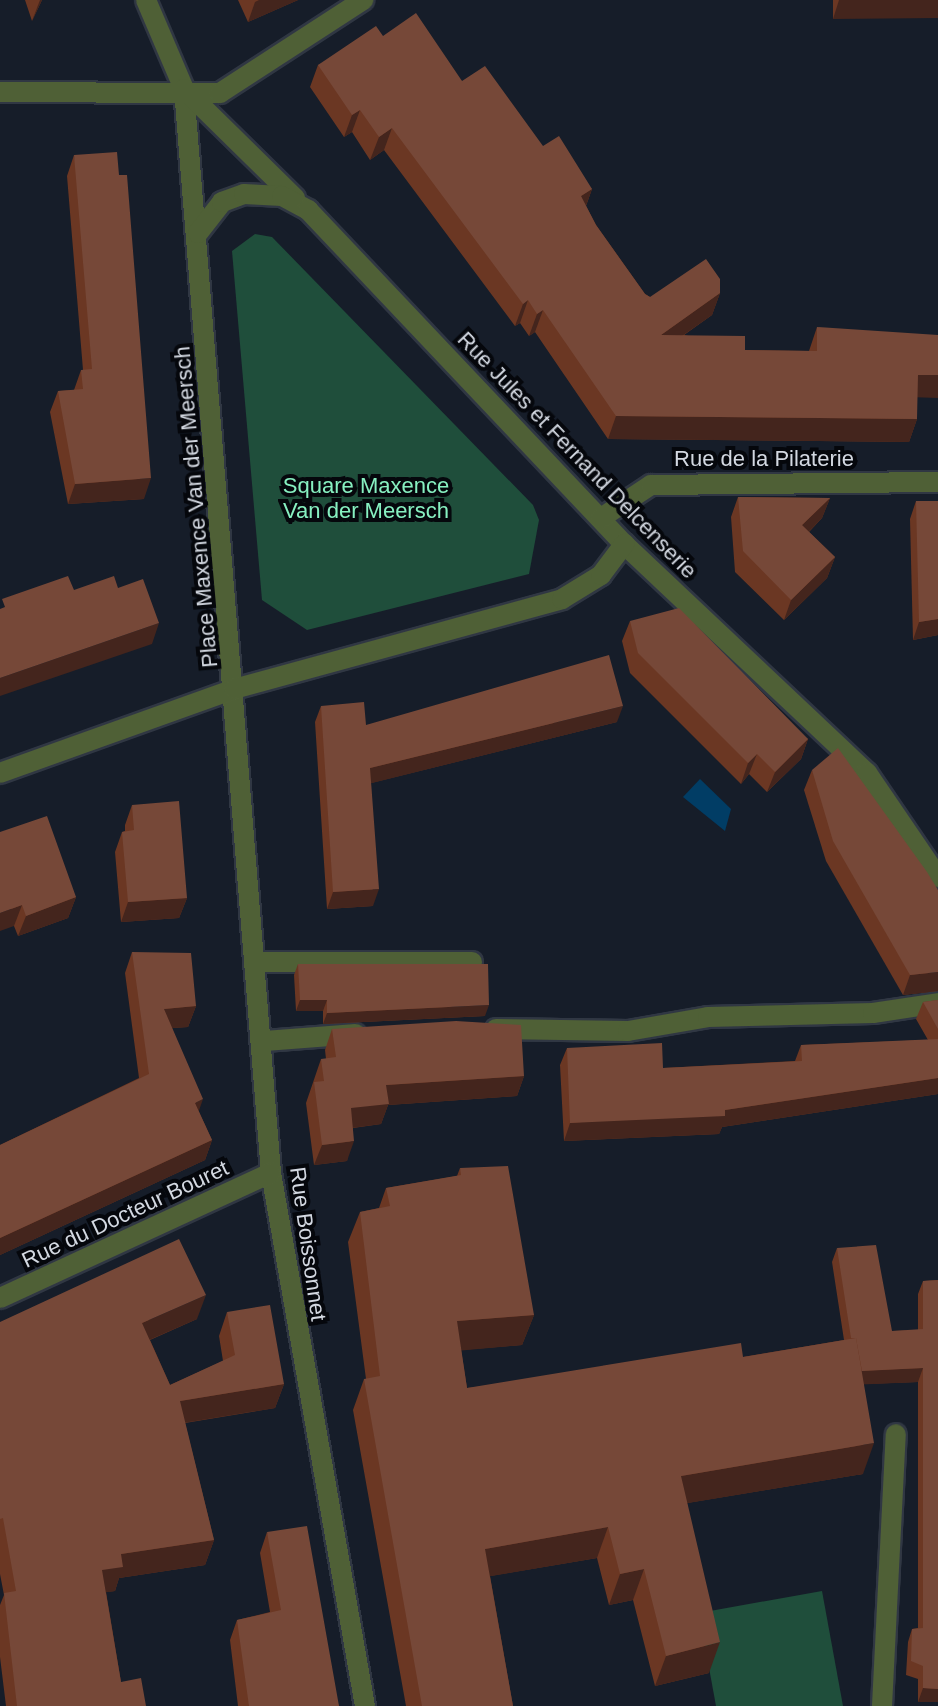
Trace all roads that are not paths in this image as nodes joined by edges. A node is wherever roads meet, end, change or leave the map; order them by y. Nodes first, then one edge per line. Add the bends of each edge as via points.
1 (146, 0) edge
2 (363, 0) edge
3 (184, 89) junction
4 (0, 92) edge
5 (308, 210) junction
6 (198, 233) junction
7 (938, 482) edge
8 (601, 518) junction
9 (624, 544) junction
10 (234, 689) junction
11 (0, 773) edge
12 (938, 877) edge
13 (258, 962) junction
14 (472, 962) edge
15 (938, 1003) edge
16 (478, 1028) edge
17 (387, 1032) edge
18 (265, 1041) junction
19 (271, 1173) junction
20 (0, 1298) edge
21 (896, 1434) dead end
22 (365, 1706) edge
23 (882, 1706) edge

1 - 3 street
2 - 3 street via 235,89
3 - 4 street
3 - 5 street, Rue Jules et Fernand Delcenserie
3 - 6 street, Place Maxence Van der Meersch
5 - 6 street, Rue Jules et Fernand Delcenserie via 282,196 244,194 222,202
5 - 8 street, Rue Jules et Fernand Delcenserie
6 - 10 street, Place Maxence Van der Meersch
7 - 8 street, Rue de la Pilaterie via 651,485
8 - 9 street, Rue Jules et Fernand Delcenserie
9 - 10 street, Place Maxence Van der Meersch via 601,575 562,599
9 - 12 street, Rue Jules et Fernand Delcenserie via 867,773
10 - 11 street
10 - 13 street, Rue Boissonnet
13 - 14 street
13 - 18 street, Rue Boissonnet
15 - 16 street via 873,1013 708,1017 628,1031
17 - 18 street
18 - 19 street, Rue Boissonnet
19 - 20 street, Rue du Docteur Bouret
19 - 22 street, Rue Boissonnet
21 - 23 street

